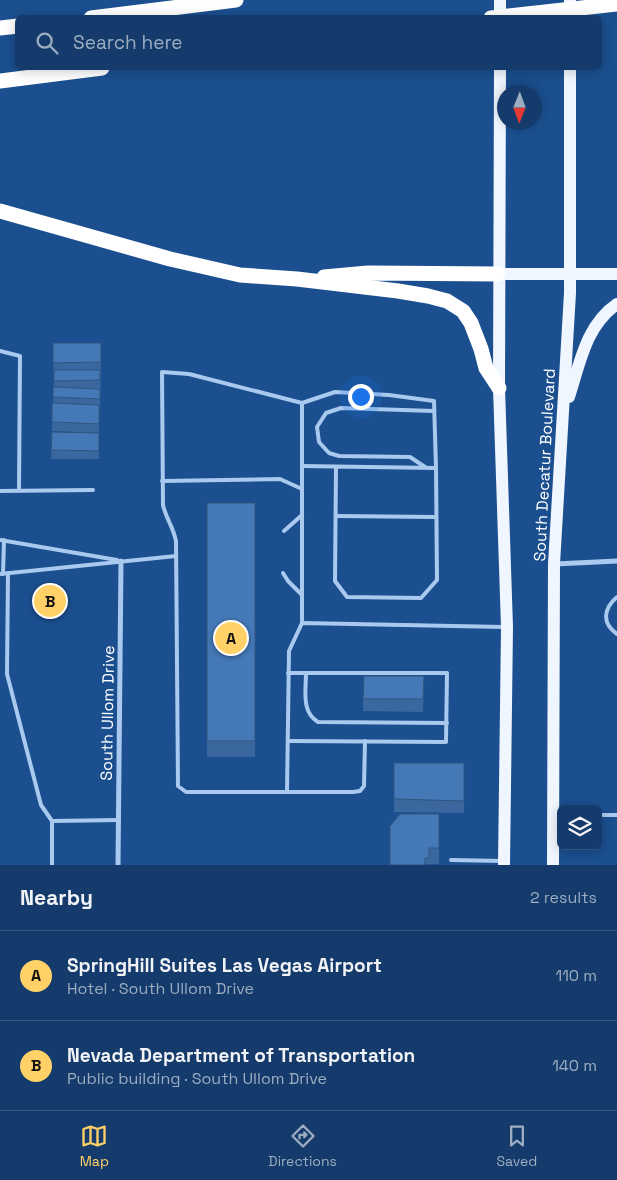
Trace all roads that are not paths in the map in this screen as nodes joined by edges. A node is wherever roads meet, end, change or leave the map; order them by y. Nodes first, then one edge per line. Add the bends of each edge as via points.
1 (236, 0) edge
2 (500, 0) edge
3 (570, 0) edge
4 (617, 4) edge
5 (115, 15) edge
6 (500, 15) edge
7 (519, 15) edge
8 (570, 15) edge
9 (15, 26) edge
10 (0, 28) edge
11 (86, 70) edge
12 (500, 70) edge
13 (570, 70) edge
14 (0, 81) edge
15 (0, 210) edge
16 (498, 274) junction
17 (570, 274) junction
18 (617, 274) edge
19 (297, 279) junction
20 (617, 304) edge
21 (0, 351) edge
22 (499, 388) junction
23 (302, 403) junction
24 (434, 411) junction
25 (562, 418) junction
26 (302, 466) junction
27 (336, 467) junction
28 (427, 468) junction
29 (436, 468) junction
30 (162, 481) junction
31 (302, 489) junction
32 (0, 490) edge
33 (19, 490) junction
34 (92, 490) dead end
35 (302, 515) junction
36 (336, 516) junction
37 (436, 517) junction
38 (284, 531) dead end
39 (2, 540) edge
40 (176, 556) junction
41 (122, 561) junction
42 (617, 561) edge
43 (554, 564) junction
44 (283, 573) dead end
45 (4, 574) edge
46 (302, 594) junction
47 (617, 598) edge
48 (302, 623) junction
49 (507, 627) junction
50 (617, 634) edge
51 (288, 673) junction
52 (306, 673) junction
53 (446, 723) junction
54 (288, 741) junction
55 (365, 741) junction
56 (288, 792) junction
57 (602, 814) edge
58 (617, 814) edge
59 (557, 815) edge
60 (119, 820) junction
61 (52, 821) junction
62 (451, 860) dead end
63 (504, 863) edge
64 (52, 865) edge
65 (118, 865) edge
66 (553, 865) edge

1 - 5 highway
2 - 6 main road
3 - 8 main road
4 - 7 highway, bridge
9 - 10 highway
11 - 14 highway
12 - 16 main road
13 - 17 main road, South Decatur Boulevard
15 - 19 highway via 170,260 240,274
16 - 17 main road
16 - 19 highway via 368,273
16 - 22 main road
17 - 18 main road
17 - 25 main road, South Decatur Boulevard
19 - 22 highway via 428,296 457,305 471,323 486,368
20 - 25 main road via 602,316 588,338
21 - 33 lane via 20,356
22 - 49 main road
23 - 24 lane via 335,392 380,394 434,401
23 - 26 lane
23 - 30 lane via 189,374 162,372
24 - 28 lane via 341,408 326,413 317,426 319,442 329,453 339,456 410,457
24 - 29 lane
25 - 43 main road, South Decatur Boulevard
26 - 27 lane
26 - 31 lane
27 - 28 lane
27 - 36 lane
28 - 29 lane
29 - 37 lane
30 - 31 lane via 280,479
30 - 40 lane via 163,505 173,527
31 - 35 lane
32 - 33 lane
33 - 34 lane
35 - 38 lane
35 - 46 lane
36 - 37 lane
36 - 37 lane via 335,581 348,597 394,598 421,598 437,580
39 - 41 lane
39 - 45 lane
40 - 41 lane
40 - 56 lane via 178,786 186,792
41 - 45 lane
41 - 60 street, South Ullom Drive
42 - 43 street
43 - 59 main road, South Decatur Boulevard
44 - 46 lane
45 - 61 lane via 6,674 41,805
46 - 48 lane
47 - 50 lane via 609,604 606,613 606,622
48 - 49 lane
48 - 51 lane via 288,651
49 - 63 main road
51 - 52 lane
51 - 54 lane
52 - 53 lane via 307,711 318,722
52 - 53 lane via 447,673
53 - 55 lane via 446,742
54 - 55 lane
54 - 56 lane
55 - 56 lane via 364,786 360,791
57 - 58 lane
59 - 66 main road, South Decatur Boulevard
60 - 61 lane
60 - 65 street, South Ullom Drive
61 - 64 lane
62 - 63 lane

